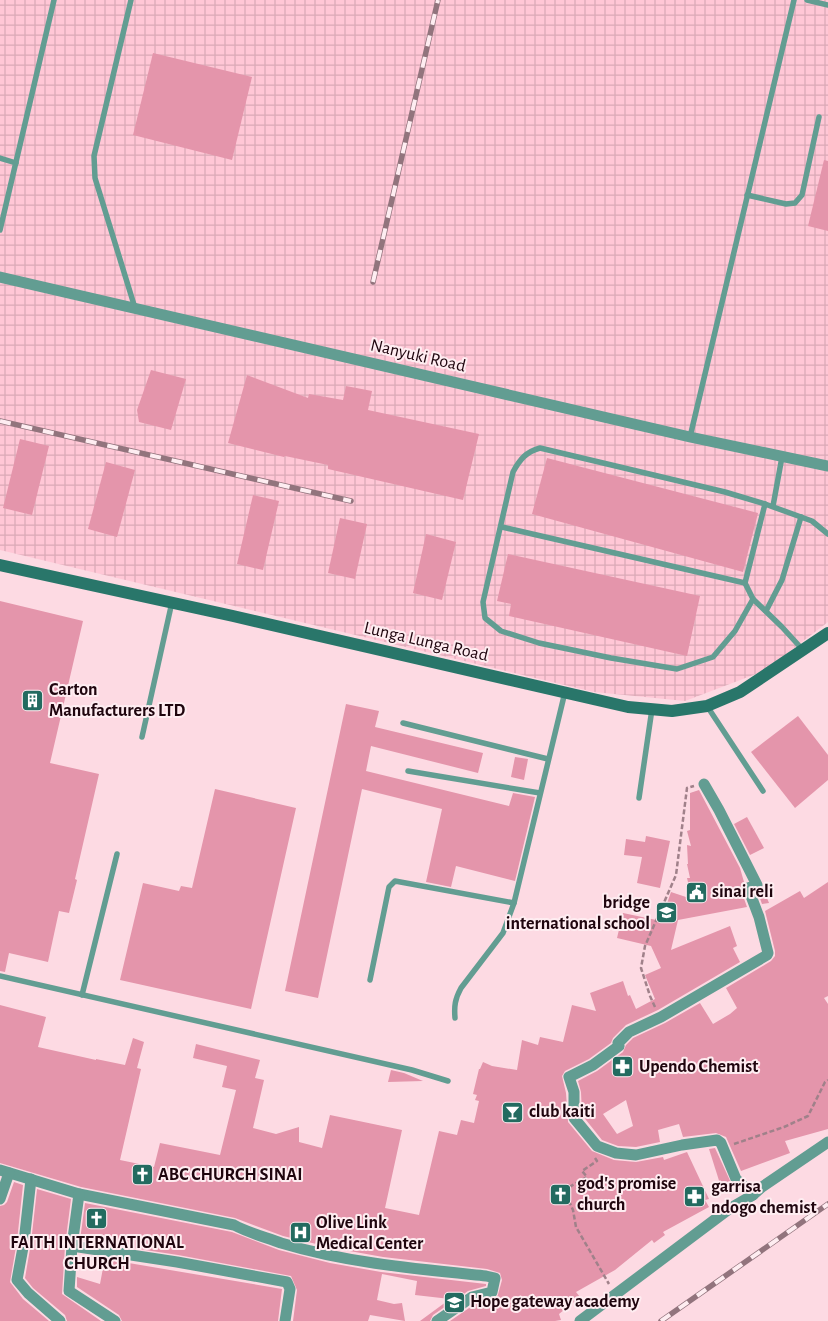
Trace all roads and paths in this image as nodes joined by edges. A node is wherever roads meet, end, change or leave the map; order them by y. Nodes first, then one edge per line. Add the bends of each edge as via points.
1 (54, 0) edge
2 (131, 0) edge
3 (794, 0) edge
4 (807, 0) edge
5 (828, 5) edge
6 (819, 117) dead end
7 (0, 158) edge
8 (16, 162) junction
9 (747, 195) junction
10 (0, 230) edge
11 (0, 276) edge
12 (135, 308) junction
13 (690, 437) junction
14 (782, 457) junction
15 (828, 466) edge
16 (766, 504) junction
17 (773, 506) junction
18 (801, 517) junction
19 (502, 527) junction
20 (828, 534) edge
21 (0, 565) edge
22 (745, 583) junction
23 (753, 599) junction
24 (172, 602) junction
25 (766, 611) junction
26 (828, 632) edge
27 (803, 650) junction
28 (565, 692) junction
29 (707, 706) junction
30 (652, 709) junction
31 (403, 723) dead end
32 (142, 737) dead end
33 (548, 759) junction
34 (408, 771) dead end
35 (704, 784) joint
36 (763, 791) dead end
37 (540, 793) junction
38 (639, 798) dead end
39 (117, 854) dead end
40 (514, 902) junction
41 (0, 976) edge
42 (370, 980) dead end
43 (82, 995) junction
44 (660, 1017) junction
45 (455, 1018) dead end
46 (828, 1080) edge
47 (448, 1081) dead end
48 (591, 1139) junction
49 (828, 1142) edge
50 (722, 1148) junction
51 (5, 1172) edge
52 (31, 1179) junction
53 (79, 1194) junction
54 (753, 1195) junction
55 (0, 1199) edge
56 (72, 1246) junction
57 (616, 1296) junction
58 (60, 1321) edge
59 (115, 1321) edge
60 (285, 1321) edge
61 (437, 1321) edge
62 (580, 1321) edge

1 - 8 lane
2 - 12 lane via 94,167
3 - 9 lane
4 - 5 lane
6 - 9 lane via 802,195 796,203 786,204
7 - 8 lane
8 - 10 lane
9 - 13 lane
11 - 12 street, Nanyuki Road
12 - 13 street, Nanyuki Road
13 - 14 street, Nanyuki Road
14 - 15 street, Nanyuki Road
14 - 17 lane
16 - 17 lane
16 - 19 lane via 540,448 520,459 513,472
16 - 22 lane
17 - 18 lane
18 - 20 lane
18 - 25 lane via 782,580
19 - 22 lane
19 - 23 lane via 484,602 485,618 501,631 539,643 677,669 713,657 735,631
21 - 24 main road, Lunga Lunga Road
22 - 23 lane
23 - 25 lane
24 - 28 main road, Lunga Lunga Road
24 - 32 lane
25 - 27 lane
26 - 27 main road, Lunga Lunga Road
27 - 29 main road, Lunga Lunga Road via 740,692
28 - 30 main road, Lunga Lunga Road via 628,707
28 - 33 lane
29 - 30 main road, Lunga Lunga Road via 672,712
29 - 36 lane
30 - 38 lane
31 - 33 lane
33 - 37 lane
34 - 37 lane
35 - 44 path via 687,788 676,875 645,946 640,968
35 - 44 street via 757,885 748,888 768,953
37 - 40 lane
39 - 43 lane
40 - 42 lane via 396,881 389,887
40 - 45 lane via 503,933 456,996
41 - 43 lane
43 - 47 lane
44 - 48 street via 629,1032 618,1043 619,1046 569,1077 574,1092 574,1118
46 - 50 path via 808,1116
48 - 50 street via 597,1146 616,1153 636,1155 718,1140
48 - 57 path via 588,1147 597,1161 582,1171 587,1177 564,1190 576,1227
49 - 54 street
50 - 54 street via 736,1179
51 - 52 street
51 - 55 street
52 - 53 street
52 - 58 street via 17,1280
53 - 56 street
53 - 61 street via 234,1225 309,1252 495,1278 492,1292 472,1297
54 - 57 street
56 - 59 street via 68,1291
56 - 60 street via 287,1282 290,1289
57 - 62 street

